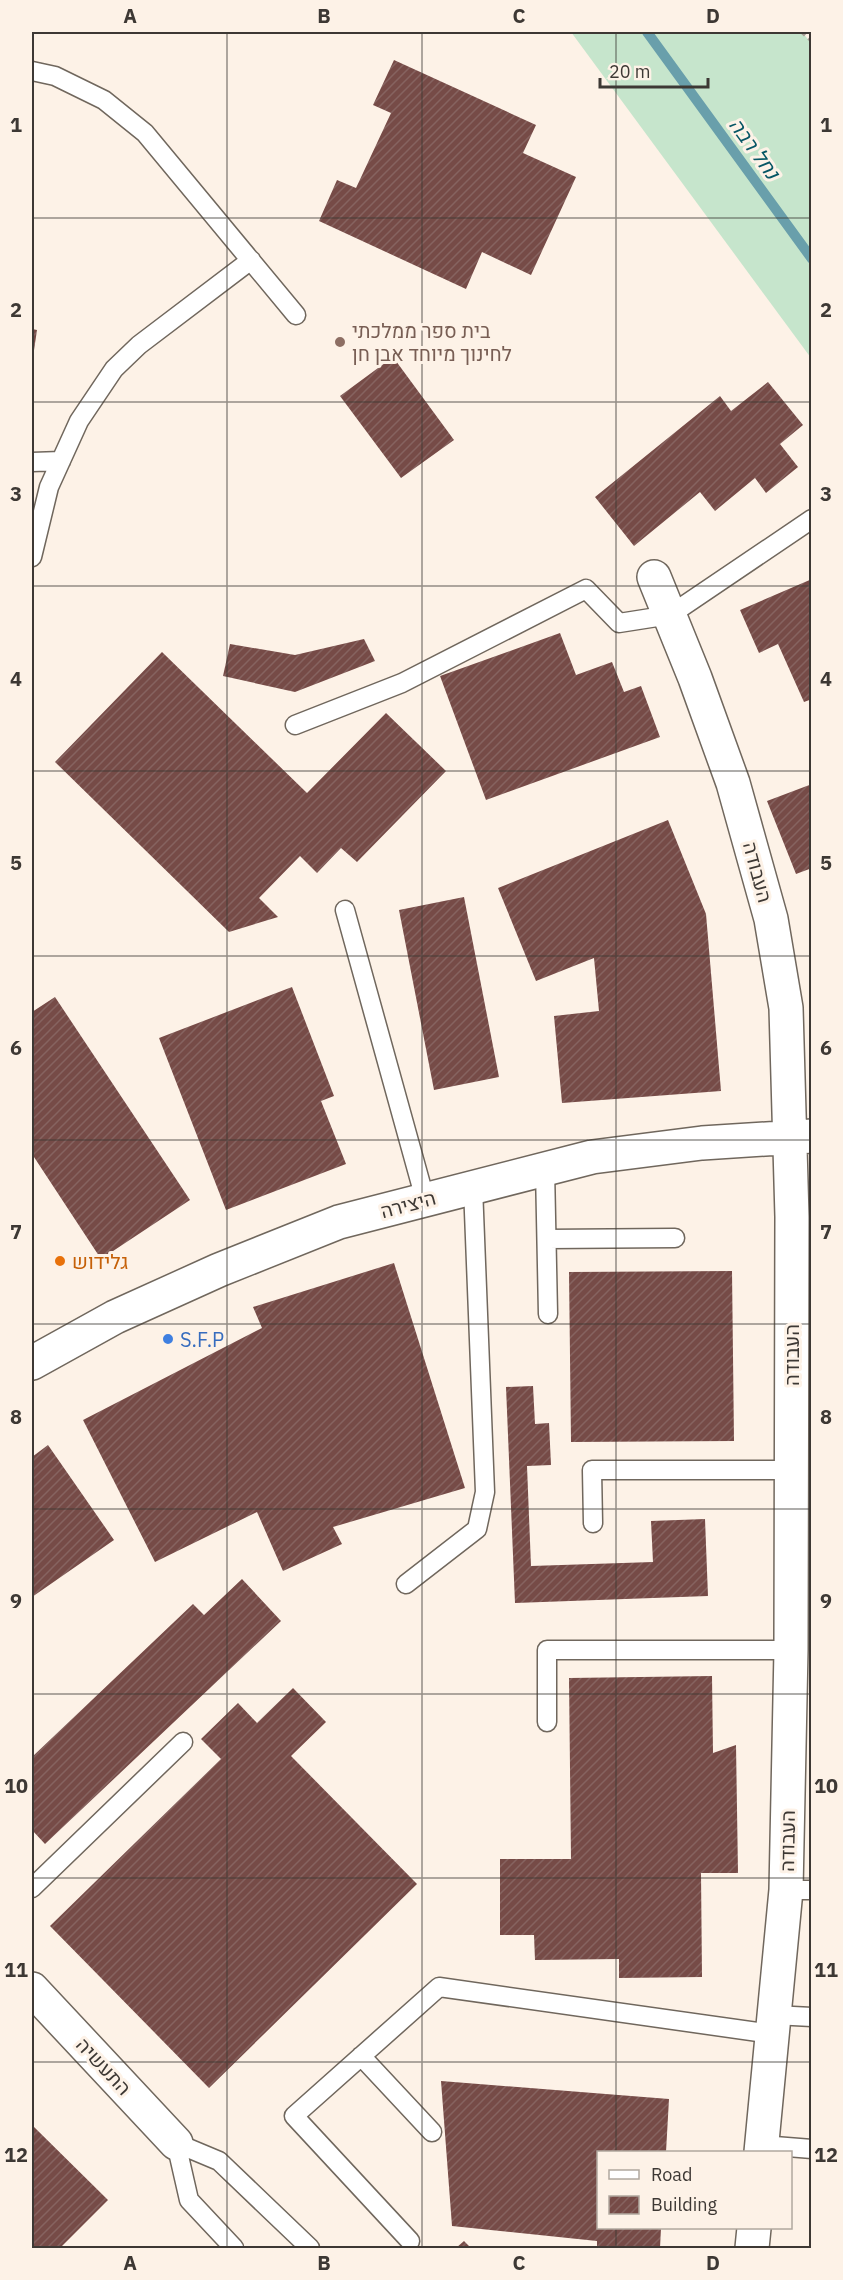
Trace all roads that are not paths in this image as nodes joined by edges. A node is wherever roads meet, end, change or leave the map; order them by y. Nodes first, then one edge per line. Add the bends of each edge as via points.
1 (32, 71) edge
2 (251, 260) junction
3 (296, 315) dead end
4 (61, 461) junction
5 (32, 462) edge
6 (812, 519) edge
7 (32, 556) edge
8 (654, 577) dead end
9 (670, 615) junction
10 (295, 725) dead end
11 (345, 910) dead end
12 (801, 1137) edge
13 (545, 1169) junction
14 (473, 1186) junction
15 (425, 1199) junction
16 (802, 1217) edge
17 (675, 1238) dead end
18 (547, 1239) junction
19 (548, 1314) dead end
20 (32, 1363) edge
21 (801, 1435) edge
22 (791, 1470) junction
23 (593, 1523) dead end
24 (406, 1584) dead end
25 (790, 1650) junction
26 (547, 1722) dead end
27 (183, 1742) dead end
28 (32, 1888) edge
29 (799, 1890) edge
30 (33, 1993) edge
31 (812, 2017) edge
32 (773, 2024) junction
33 (361, 2056) junction
34 (432, 2132) dead end
35 (176, 2143) junction
36 (762, 2149) edge
37 (812, 2149) edge
38 (754, 2229) edge
39 (410, 2241) dead end
40 (234, 2248) edge
41 (309, 2248) edge
42 (752, 2248) edge

1 - 2 lane via 55,76 104,100 146,133
2 - 3 lane
2 - 4 lane via 139,345 114,369 80,421
4 - 5 lane
4 - 7 lane via 49,487
6 - 9 lane
8 - 9 street, העבודה
9 - 10 lane via 619,623 586,588 402,683
9 - 12 street, העבודה via 733,783 771,920
11 - 15 lane
12 - 13 street, היצירה via 592,1156
12 - 16 street, העבודה
13 - 14 street, היצירה
13 - 18 lane
14 - 15 street, היצירה
14 - 24 lane via 485,1492 477,1529
15 - 20 street, היצירה via 339,1222 219,1270 114,1317
16 - 21 street, העבודה
17 - 18 lane
18 - 19 lane
21 - 22 street, העבודה
22 - 23 lane via 592,1470
22 - 25 street, העבודה
25 - 26 lane via 547,1650
25 - 29 street, העבודה
27 - 28 lane
29 - 32 street, העבודה
30 - 35 street, התעשיה
31 - 32 lane
32 - 33 lane via 439,1987
32 - 36 street, העבודה
33 - 34 lane
33 - 39 lane via 294,2116
35 - 40 lane via 189,2200
35 - 41 lane via 219,2161
36 - 37 lane
38 - 42 street

